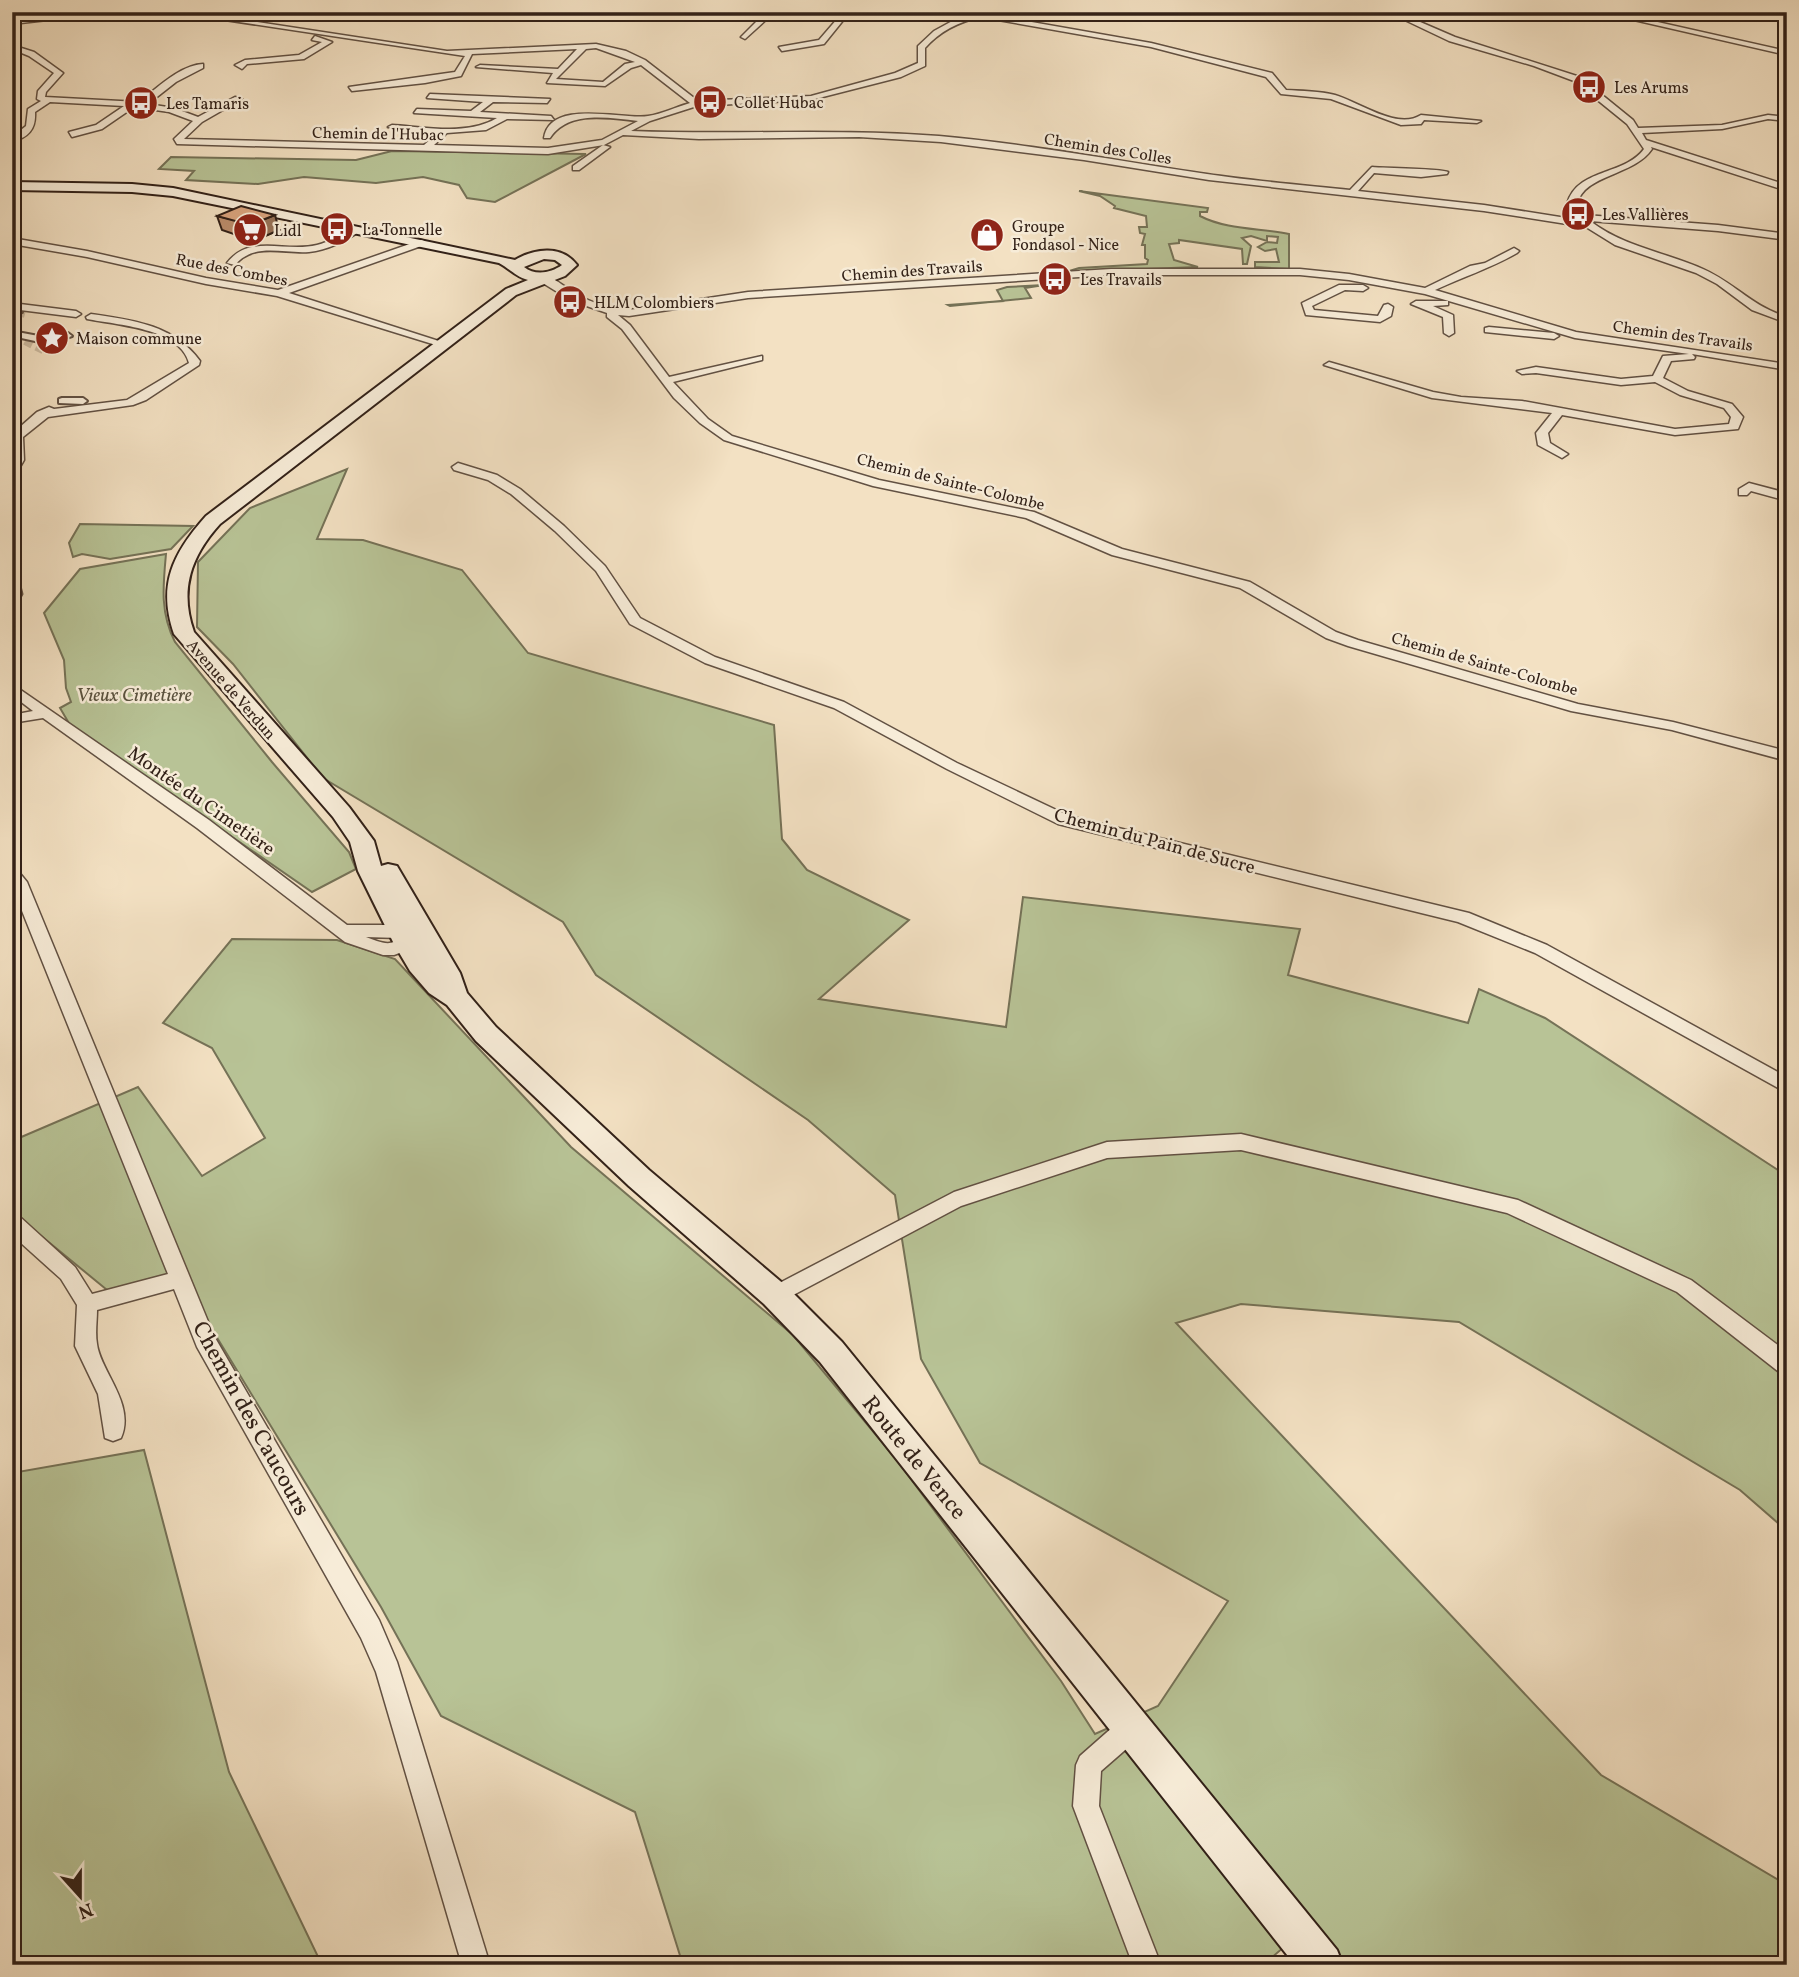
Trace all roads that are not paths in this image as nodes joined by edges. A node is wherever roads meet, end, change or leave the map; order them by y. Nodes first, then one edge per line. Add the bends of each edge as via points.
1 (144, 12) edge
2 (175, 12) edge
3 (638, 12) edge
4 (994, 12) edge
5 (1391, 12) edge
6 (1602, 12) edge
7 (1773, 12) edge
8 (113, 13) edge
9 (1787, 13) edge
10 (845, 15) junction
11 (982, 15) junction
12 (766, 16) junction
13 (963, 17) junction
14 (12, 21) edge
15 (303, 32) junction
16 (744, 37) dead end
17 (348, 39) junction
18 (586, 45) junction
19 (12, 47) edge
20 (363, 49) dead end
21 (782, 49) dead end
22 (467, 53) junction
23 (1787, 53) edge
24 (642, 62) junction
25 (200, 66) dead end
26 (480, 66) dead end
27 (242, 67) dead end
28 (558, 71) junction
29 (352, 89) dead end
30 (430, 96) dead end
31 (239, 99) dead end
32 (491, 100) junction
33 (47, 101) junction
34 (547, 102) dead end
35 (696, 104) junction
36 (136, 105) junction
37 (417, 111) dead end
38 (475, 112) junction
39 (503, 118) junction
40 (551, 118) dead end
41 (647, 119) junction
42 (1787, 119) edge
43 (199, 120) junction
44 (1477, 121) dead end
45 (392, 127) dead end
46 (445, 131) junction
47 (1638, 131) junction
48 (72, 134) dead end
49 (624, 134) junction
50 (547, 136) dead end
51 (12, 140) edge
52 (610, 140) junction
53 (1645, 142) junction
54 (426, 148) junction
55 (576, 168) dead end
56 (1444, 172) dead end
57 (12, 186) edge
58 (1787, 188) edge
59 (1352, 193) junction
60 (1583, 220) junction
61 (356, 230) junction
62 (1787, 237) edge
63 (12, 241) edge
64 (421, 243) junction
65 (1514, 251) dead end
66 (483, 255) junction
67 (530, 258) junction
68 (232, 263) dead end
69 (550, 278) junction
70 (517, 280) junction
71 (1401, 286) junction
72 (1426, 291) junction
73 (279, 293) junction
74 (567, 295) junction
75 (1464, 301) junction
76 (1388, 307) dead end
77 (15, 311) tunnel mouth
78 (613, 312) junction
79 (629, 313) junction
80 (76, 314) dead end
81 (91, 317) dead end
82 (1787, 320) edge
83 (626, 327) junction
84 (1489, 330) dead end
85 (12, 333) edge
86 (1449, 333) dead end
87 (1575, 335) junction
88 (68, 336) dead end
89 (443, 344) junction
90 (1720, 354) junction
91 (758, 358) dead end
92 (1329, 366) dead end
93 (1787, 367) edge
94 (1522, 371) dead end
95 (1657, 379) junction
96 (665, 381) junction
97 (62, 401) dead end
98 (83, 401) joint
99 (1560, 410) junction
100 (41, 414) junction
101 (1562, 454) dead end
102 (458, 467) dead end
103 (12, 471) edge
104 (1743, 492) dead end
105 (1787, 497) edge
106 (12, 582) edge
107 (12, 600) edge
108 (12, 688) edge
109 (47, 713) junction
110 (12, 719) edge
111 (1787, 756) edge
112 (362, 841) junction
113 (12, 875) edge
114 (406, 901) junction
115 (405, 937) junction
116 (447, 985) junction
117 (1787, 1086) edge
118 (12, 1222) edge
119 (180, 1279) junction
120 (775, 1295) junction
121 (88, 1304) junction
122 (1787, 1364) edge
123 (113, 1431) dead end
124 (1130, 1728) junction
125 (476, 1965) edge
126 (1146, 1965) edge
127 (1322, 1965) edge

1 - 8 street
2 - 15 street
3 - 12 street
4 - 11 street
5 - 47 street via 1451,39 1571,76
6 - 23 street
7 - 9 street
8 - 14 street
10 - 12 street
10 - 13 street
10 - 21 street via 821,42
11 - 13 street
11 - 44 street via 1183,52 1269,75 1284,92 1332,97 1401,123 1418,122 1421,117
12 - 16 street
13 - 35 street via 931,36 921,48 922,64 907,73 804,99
15 - 17 street
15 - 27 street via 328,42 300,57 245,62 239,65
17 - 20 street
17 - 22 street
18 - 22 street
18 - 24 street via 612,49
18 - 28 street
19 - 33 street via 32,52 59,73 40,95
22 - 29 street via 458,74
24 - 28 street via 596,85 550,81
24 - 35 street
25 - 36 street
26 - 28 street
30 - 32 street, Chemin de l'Hubac
31 - 43 street, Chemin de l'Hubac
32 - 34 street, Chemin de l'Hubac
32 - 38 street
33 - 36 street
33 - 51 street via 31,111 30,131
35 - 41 street
36 - 43 street
36 - 48 street via 99,127
37 - 38 street
38 - 39 street
39 - 40 street
39 - 46 street, Chemin de l'Hubac via 486,128
41 - 49 street
41 - 50 street via 570,117
42 - 47 street via 1768,117 1722,127
43 - 54 street, Chemin de l'Hubac via 177,141
45 - 46 street, Chemin de l'Hubac
46 - 54 street
47 - 53 street
49 - 52 street
49 - 59 street, Chemin des Colles via 859,134 942,139
52 - 54 street, Chemin de l'Hubac via 548,151
52 - 55 street via 614,142
53 - 58 street
53 - 60 street via 1648,149 1642,159 1594,180 1575,194 1572,204
56 - 59 street via 1372,170
57 - 61 main road via 152,189
59 - 60 street, Chemin des Colles
60 - 62 street, Chemin des Colles via 1682,224
60 - 82 street via 1636,249 1709,275 1751,305
61 - 64 main road
61 - 68 street via 317,248 258,248 237,255
63 - 73 street, Rue des Combes
64 - 66 main road
64 - 73 street
65 - 72 street
66 - 67 main road
66 - 70 main road
67 - 69 main road via 563,258 570,265
67 - 70 main road
69 - 70 main road, Avenue de Verdun
69 - 74 street, Chemin des Travails
70 - 74 street
70 - 89 main road, Avenue de Verdun
71 - 72 street, Chemin des Travails
71 - 76 street, Chemin des Travails via 1387,290 1343,287 1306,305 1310,313 1380,318 1386,316
71 - 79 street, Chemin des Travails via 1300,272 1140,271 748,295
72 - 75 street, Chemin des Travails
73 - 89 street, Rue des Combes
74 - 78 street, Chemin des Travails
75 - 86 street, Chemin des Travails via 1416,304 1448,315
75 - 87 street, Chemin des Travails
77 - 80 street
78 - 79 street, Chemin des Travails
78 - 83 street, Chemin de Sainte-Colombe
79 - 83 street
81 - 100 street via 162,332 186,347 194,365 129,403
83 - 96 street, Chemin de Sainte-Colombe
84 - 87 street, Chemin des Travails
85 - 88 street via 48,341
87 - 90 street, Chemin des Travails
89 - 112 main road, Avenue de Verdun via 213,520 189,550 176,590 177,618 194,647
90 - 93 street, Chemin des Travails
90 - 95 street via 1719,360 1667,358
91 - 96 street
92 - 99 street via 1432,395
94 - 95 street via 1621,382
95 - 99 street via 1728,406 1737,417 1734,427 1675,432
96 - 111 street, Chemin de Sainte-Colombe via 715,430 743,443 877,483 1030,515 1118,552 1245,584 1331,635 1366,647 1576,708 1673,726
97 - 98 street
98 - 100 street
99 - 101 street via 1542,433 1544,445
100 - 103 street via 17,436 18,460
102 - 117 street, Chemin du Pain de Sucre via 504,483 597,563 635,621 710,660 839,705 1064,820 1463,917 1541,949
104 - 105 street via 1749,487
106 - 107 street
108 - 109 street, Montée du Cimetière
109 - 110 street
109 - 115 street, Montée du Cimetière via 203,824 351,938 394,949
112 - 114 main road, Route de Vence
112 - 115 main road, Avenue de Verdun via 370,871
113 - 119 street, Chemin des Caucours via 19,882
114 - 115 street, Route de Vence
114 - 116 main road, Route de Vence
115 - 116 main road, Avenue de Verdun via 419,965
116 - 120 main road, Route de Vence via 486,1034 639,1178
118 - 121 street via 68,1273
119 - 121 street
119 - 125 street, Chemin des Caucours via 205,1340 370,1629 388,1671
120 - 122 street via 954,1200 1030,1175 1107,1150 1241,1142 1511,1206 1684,1286
120 - 124 main road, Route de Vence via 831,1352
121 - 123 street via 86,1346 109,1394
124 - 126 street via 1089,1765 1086,1806
124 - 127 main road, Route de Vence

